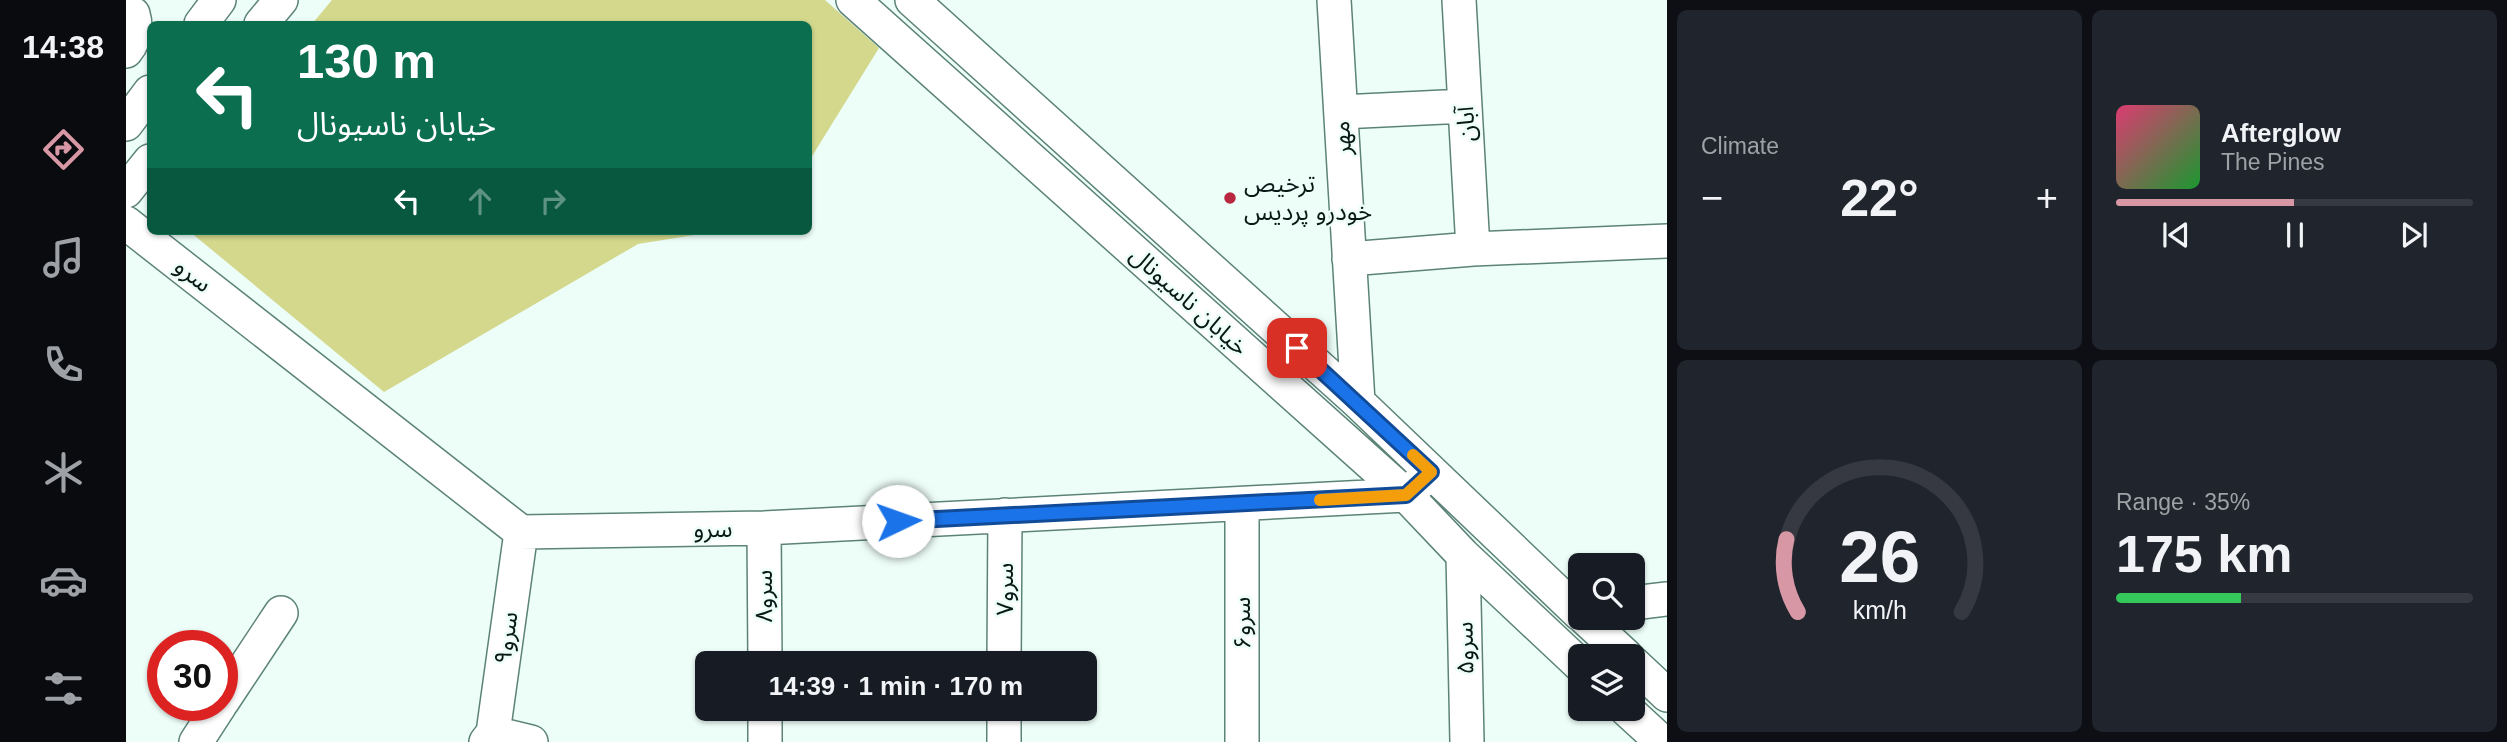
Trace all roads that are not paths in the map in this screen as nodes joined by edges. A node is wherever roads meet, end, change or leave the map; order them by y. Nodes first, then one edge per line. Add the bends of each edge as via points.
1 (219, 0) edge
2 (281, 0) edge
3 (853, 0) edge
4 (912, 0) edge
5 (1334, 0) edge
6 (1459, 0) edge
7 (139, 16) edge
8 (203, 21) edge
9 (264, 21) edge
10 (126, 51) edge
11 (147, 96) edge
12 (1465, 106) junction
13 (1341, 112) junction
14 (126, 123) edge
15 (147, 165) edge
16 (126, 191) edge
17 (126, 223) edge
18 (1667, 242) edge
19 (1473, 248) junction
20 (1349, 259) junction
21 (1358, 402) junction
22 (1431, 472) junction
23 (1406, 495) junction
24 (1242, 504) junction
25 (1005, 515) junction
26 (764, 528) junction
27 (521, 532) junction
28 (1463, 555) junction
29 (1667, 599) edge
30 (1568, 601) edge
31 (1645, 602) edge
32 (281, 613) dead end
33 (1599, 630) edge
34 (1613, 644) edge
35 (765, 651) edge
36 (1004, 651) edge
37 (1568, 654) edge
38 (1645, 674) edge
39 (238, 678) edge
40 (1667, 695) edge
41 (210, 721) edge
42 (765, 721) edge
43 (1004, 721) edge
44 (1639, 721) edge
45 (489, 738) edge
46 (196, 742) edge
47 (531, 742) edge
48 (765, 742) edge
49 (1004, 742) edge
50 (1242, 742) edge
51 (1467, 742) edge
52 (1661, 742) edge

1 - 8 street
2 - 9 street
3 - 23 street, خیابان ناسیونال
4 - 21 street, خیابان ناسیونال
5 - 13 street, مهر
6 - 12 street, آبان
7 - 10 street
11 - 14 street
12 - 13 street
12 - 19 street, آبان
13 - 20 street, مهر
15 - 16 street
17 - 27 street, سرو
18 - 19 street
19 - 20 street
20 - 21 street, مهر
21 - 22 street, خیابان ناسیونال
22 - 23 street
22 - 30 street, خیابان ناسیونال
23 - 24 street, سرو
23 - 28 street, خیابان ناسیونال
24 - 25 street, سرو
24 - 50 street, سرو۶
25 - 26 street, سرو
25 - 36 street, سرو۷
26 - 27 street, سرو
26 - 35 street, سرو۸
27 - 45 street, سرو۹
28 - 37 street, خیابان ناسیونال
28 - 51 street, سرو۵
29 - 31 street
32 - 39 street
33 - 34 street, خیابان ناسیونال
38 - 40 street
41 - 46 street
42 - 48 street
43 - 49 street
44 - 52 street
45 - 47 street

